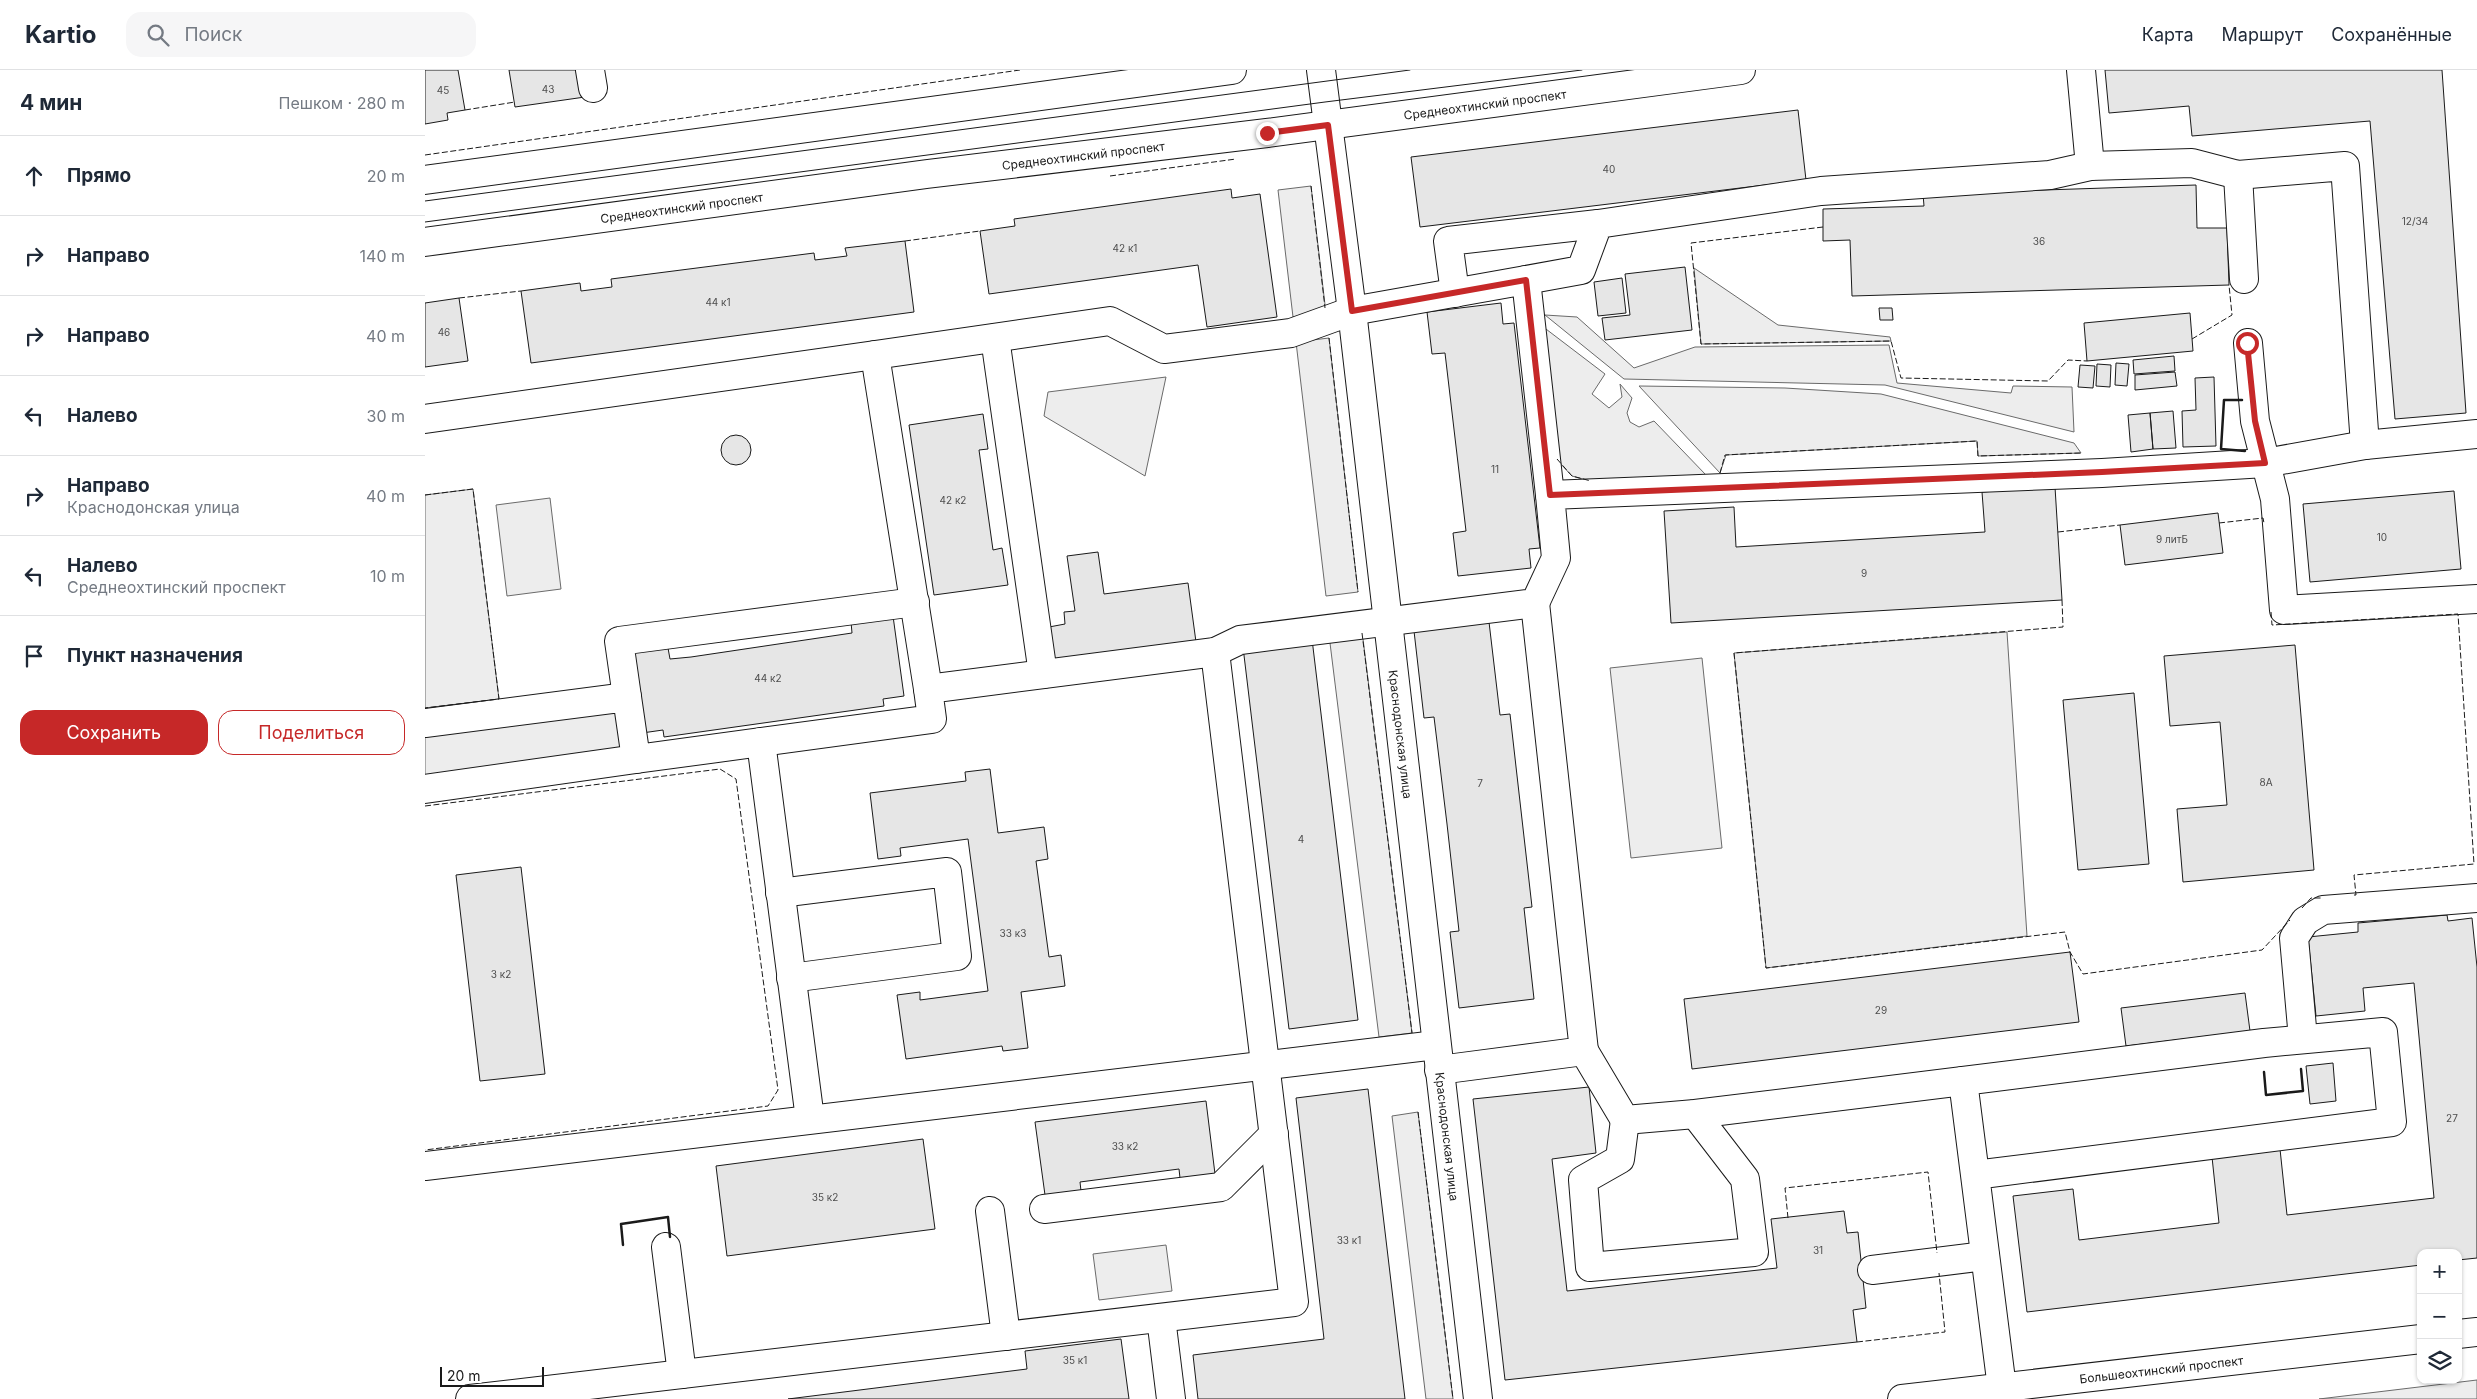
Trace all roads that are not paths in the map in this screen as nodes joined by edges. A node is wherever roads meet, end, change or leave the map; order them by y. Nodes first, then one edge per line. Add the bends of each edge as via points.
1 (1232, 70) edge
2 (1321, 70) edge
3 (1741, 70) edge
4 (2081, 70) edge
5 (1328, 125) junction
6 (2089, 166) junction
7 (2238, 175) junction
8 (425, 180) edge
9 (1598, 224) junction
10 (425, 242) edge
11 (2244, 279) dead end
12 (1526, 280) junction
13 (1455, 292) junction
14 (1352, 311) junction
15 (995, 338) junction
16 (2247, 343) dead end
17 (875, 355) junction
18 (425, 419) edge
19 (2477, 434) edge
20 (2365, 444) junction
21 (2265, 463) junction
22 (1550, 495) junction
23 (2477, 599) edge
24 (915, 602) junction
25 (1535, 603) junction
26 (1388, 621) junction
27 (1215, 652) junction
28 (1043, 674) junction
29 (928, 688) junction
30 (627, 697) junction
31 (425, 723) edge
32 (761, 742) junction
33 (636, 758) junction
34 (425, 788) edge
35 (780, 893) junction
36 (2477, 898) edge
37 (791, 978) junction
38 (2303, 1040) junction
39 (1584, 1051) junction
40 (1438, 1058) junction
41 (1265, 1066) junction
42 (1963, 1081) junction
43 (1695, 1114) junction
44 (810, 1119) junction
45 (1625, 1120) junction
46 (1274, 1134) junction
47 (425, 1166) edge
48 (1975, 1175) junction
49 (1044, 1209) dead end
50 (990, 1211) dead end
51 (666, 1247) dead end
52 (1985, 1256) junction
53 (1871, 1270) dead end
54 (1161, 1318) junction
55 (2477, 1332) edge
56 (2462, 1334) edge
57 (1006, 1336) junction
58 (2417, 1339) edge
59 (682, 1374) junction
60 (2002, 1388) junction
61 (525, 1396) edge
62 (470, 1399) edge
63 (1171, 1399) edge
64 (1478, 1399) edge
65 (1902, 1399) edge

1 - 8 main road
2 - 5 main road, Краснодонская улица
3 - 5 main road, Среднеохтинский проспект
4 - 6 main road
5 - 10 main road, Среднеохтинский проспект via 927,174
5 - 14 main road, Краснодонская улица
6 - 7 main road via 2192,163
6 - 9 main road via 2050,176 1821,191
7 - 11 main road
7 - 20 main road via 2345,166
9 - 12 main road via 1581,270
9 - 13 main road via 1448,241
12 - 13 main road
12 - 22 main road
13 - 14 main road
14 - 15 main road via 1291,333 1164,349 1111,321
14 - 26 main road, Краснодонская улица
15 - 17 main road
15 - 28 main road
16 - 21 main road via 2255,421
17 - 18 main road
17 - 24 main road
19 - 20 main road
20 - 21 main road
21 - 22 main road
21 - 23 main road via 2275,499 2284,610
22 - 25 main road via 1555,558
24 - 29 main road
24 - 30 main road via 619,641
25 - 26 main road
25 - 39 main road
26 - 27 main road via 1240,640
26 - 40 main road, Краснодонская улица
27 - 28 main road
27 - 41 main road
28 - 29 main road
29 - 32 main road via 933,719
30 - 31 main road
30 - 33 main road
32 - 33 main road
32 - 35 main road
33 - 34 main road
35 - 37 main road
35 - 37 main road via 947,872 957,956
36 - 38 main road via 2323,910 2305,921 2294,938
37 - 44 main road
38 - 42 main road
38 - 48 main road via 2383,1032 2391,1122
39 - 40 main road
39 - 45 main road
40 - 41 main road
40 - 64 main road, Краснодонская улица
41 - 44 main road
41 - 46 main road
42 - 43 main road
42 - 48 main road
43 - 45 main road
43 - 45 main road via 1745,1179 1754,1252 1591,1267 1583,1180 1620,1159
44 - 47 main road
46 - 49 main road via 1221,1187
46 - 54 main road via 1295,1302
48 - 52 main road
50 - 57 main road
51 - 59 main road
52 - 53 main road
52 - 60 main road
54 - 57 main road
54 - 63 main road
55 - 56 main road
57 - 59 main road
58 - 60 main road, Большеохтинский проспект
59 - 61 main road
60 - 65 main road, Большеохтинский проспект
61 - 62 main road

